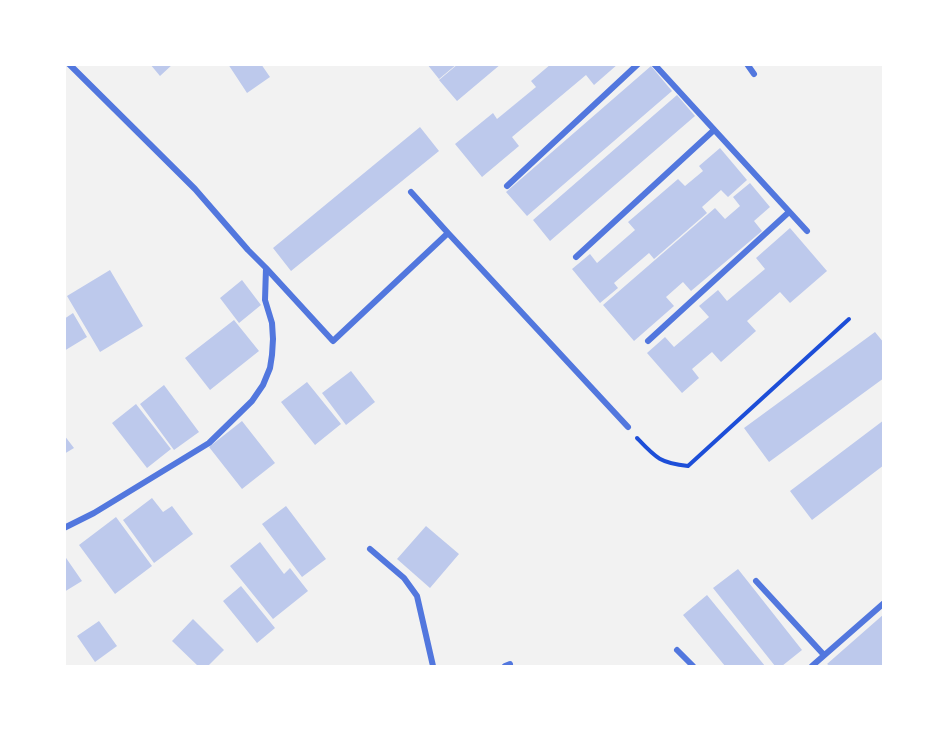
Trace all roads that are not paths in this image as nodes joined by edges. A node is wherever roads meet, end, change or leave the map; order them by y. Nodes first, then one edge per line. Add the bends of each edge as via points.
1 (69, 64) edge
2 (638, 64) edge
3 (654, 64) edge
4 (747, 64) edge
5 (754, 74) dead end
6 (714, 130) junction
7 (507, 186) dead end
8 (411, 192) dead end
9 (789, 212) junction
10 (807, 231) dead end
11 (448, 233) junction
12 (576, 256) dead end
13 (266, 268) junction
14 (648, 341) dead end
15 (628, 427) road end
16 (64, 528) edge
17 (370, 549) dead end
18 (756, 581) dead end
19 (884, 603) edge
20 (677, 650) dead end
21 (824, 655) junction
22 (434, 666) edge
23 (693, 666) edge
24 (812, 666) edge

1 - 13 street via 195,189
2 - 7 street
3 - 6 street
4 - 5 street
6 - 9 street
6 - 12 street
8 - 11 street
9 - 10 street
9 - 14 street
11 - 13 street via 333,340
11 - 15 street
13 - 16 street via 265,300 272,323 272,355 263,385 252,401 209,443
17 - 22 street via 404,578 417,596
18 - 21 street
19 - 21 street
20 - 23 street
21 - 24 street

